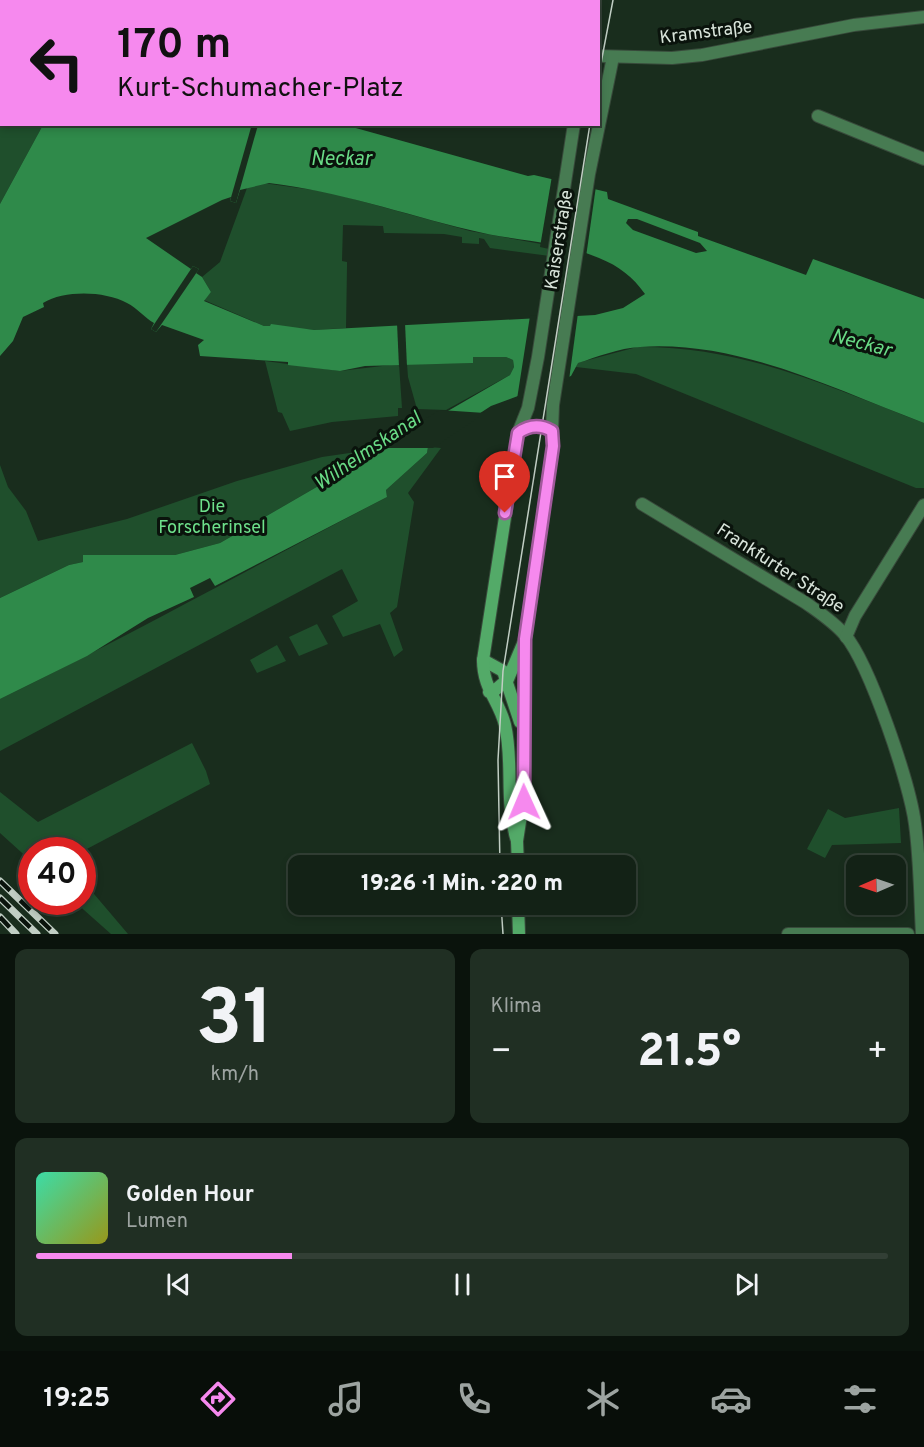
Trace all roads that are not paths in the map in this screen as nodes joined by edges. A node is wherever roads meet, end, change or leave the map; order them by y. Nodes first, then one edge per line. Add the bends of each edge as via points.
1 (924, 17) edge
2 (600, 56) edge
3 (613, 57) junction
4 (818, 116) dead end
5 (600, 120) edge
6 (574, 126) edge
7 (599, 126) edge
8 (924, 159) edge
9 (552, 431) junction
10 (518, 433) junction
11 (642, 504) dead end
12 (924, 505) edge
13 (846, 636) junction
14 (525, 639) junction
15 (483, 660) junction
16 (508, 680) junction
17 (489, 692) junction
18 (523, 736) junction
19 (517, 841) junction
20 (518, 855) edge
21 (518, 915) edge
22 (519, 934) edge
23 (788, 934) edge
24 (882, 934) edge
25 (908, 934) edge
26 (922, 934) edge

1 - 3 street, Kramstraße via 854,25 680,58
2 - 3 street, Kramstraße
3 - 5 street, Kaiserstraße
4 - 8 street
6 - 10 street, Kaiserstraße via 531,398
7 - 9 street, Kaiserstraße via 555,388
9 - 10 street via 534,426
9 - 14 street
10 - 15 street
11 - 13 street, Frankfurter Straße via 806,603
12 - 13 street
13 - 26 street, Frankfurter Straße via 867,675 909,792 917,844
14 - 16 street
14 - 18 street
15 - 16 street via 497,666
15 - 17 street
16 - 17 street
16 - 18 street
17 - 19 street via 505,726 508,803
18 - 19 street via 524,802
19 - 20 street
21 - 22 street
23 - 24 street
24 - 25 street

